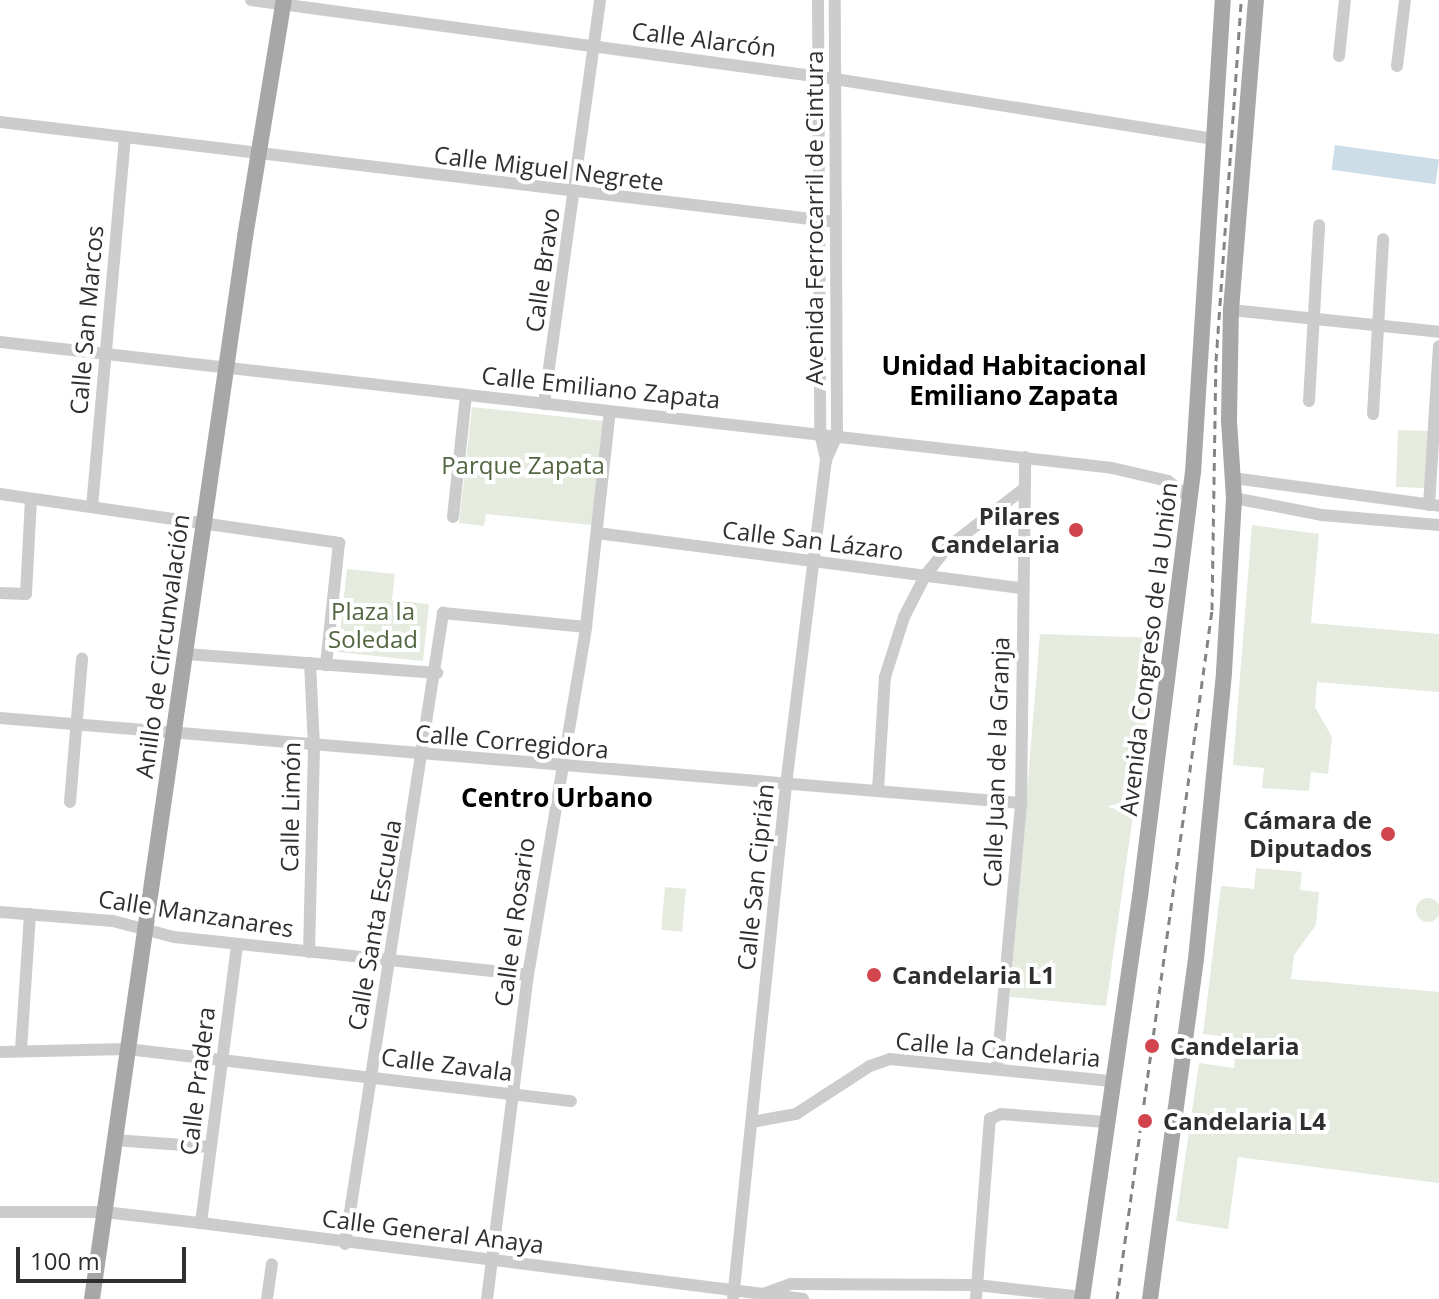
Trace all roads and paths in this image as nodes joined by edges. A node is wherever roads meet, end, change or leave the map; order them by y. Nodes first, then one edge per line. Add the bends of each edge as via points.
1 (251, 0) edge
2 (600, 0) edge
3 (818, 0) edge
4 (835, 0) edge
5 (1223, 0) edge
6 (1256, 0) edge
7 (1345, 0) edge
8 (1405, 0) edge
9 (284, 2) edge
10 (596, 47) junction
11 (1339, 56) dead end
12 (1397, 66) dead end
13 (818, 76) junction
14 (835, 79) junction
15 (0, 122) edge
16 (125, 137) junction
17 (1212, 139) junction
18 (258, 153) junction
19 (575, 192) junction
20 (819, 221) junction
21 (836, 222) junction
22 (1319, 225) dead end
23 (1383, 239) dead end
24 (1231, 310) junction
25 (1313, 321) junction
26 (1378, 327) junction
27 (1439, 332) edge
28 (0, 342) edge
29 (1439, 346) edge
30 (104, 353) junction
31 (227, 366) junction
32 (466, 395) junction
33 (1309, 401) dead end
34 (544, 404) junction
35 (610, 411) junction
36 (1373, 414) dead end
37 (820, 433) junction
38 (837, 435) junction
39 (1025, 457) junction
40 (826, 460) junction
41 (1233, 478) junction
42 (1025, 488) junction
43 (0, 494) edge
44 (1190, 498) junction
45 (1234, 498) junction
46 (31, 499) junction
47 (1434, 506) edge
48 (92, 507) junction
49 (453, 517) dead end
50 (205, 523) junction
51 (1439, 525) edge
52 (597, 533) junction
53 (815, 562) junction
54 (925, 576) junction
55 (1023, 588) junction
56 (0, 593) edge
57 (586, 627) junction
58 (186, 654) junction
59 (82, 658) dead end
60 (310, 663) junction
61 (326, 665) junction
62 (437, 673) junction
63 (0, 718) edge
64 (76, 725) junction
65 (173, 735) junction
66 (314, 747) junction
67 (424, 756) junction
68 (559, 768) junction
69 (786, 785) junction
70 (878, 790) junction
71 (70, 802) dead end
72 (1021, 803) junction
73 (0, 912) edge
74 (30, 914) junction
75 (145, 929) junction
76 (237, 944) junction
77 (309, 952) junction
78 (390, 960) junction
79 (528, 975) junction
80 (127, 1049) junction
81 (21, 1050) junction
82 (0, 1052) edge
83 (222, 1058) junction
84 (997, 1068) junction
85 (370, 1078) junction
86 (1112, 1081) junction
87 (512, 1094) junction
88 (571, 1101) dead end
89 (752, 1122) junction
90 (1106, 1122) junction
91 (114, 1140) junction
92 (211, 1147) junction
93 (0, 1212) edge
94 (104, 1212) junction
95 (201, 1223) junction
96 (345, 1244) junction
97 (492, 1260) junction
98 (272, 1264) dead end
99 (977, 1285) junction
100 (734, 1295) edge
101 (759, 1297) edge
102 (1082, 1298) edge
103 (92, 1299) edge
104 (267, 1299) edge
105 (487, 1299) edge
106 (790, 1299) edge
107 (803, 1299) edge
108 (976, 1299) edge
109 (1150, 1299) edge

1 - 9 street, Calle Alarcón
2 - 10 street, Calle Bravo
3 - 13 street, Avenida Ferrocarril de Cintura
4 - 14 street, Avenida Ferrocarril de Cintura
5 - 17 main road, Avenida Congreso de la Unión
6 - 24 main road
7 - 11 street
8 - 12 street
9 - 10 street, Calle Alarcón
9 - 18 main road, Anillo de Circunvalación
10 - 13 street, Calle Alarcón
10 - 19 street, Calle Bravo
13 - 14 street, Calle Alarcón
13 - 20 street, Avenida Ferrocarril de Cintura
14 - 17 street, Calle Alarcón
14 - 21 street, Avenida Ferrocarril de Cintura
15 - 16 street, Calle Miguel Negrete
16 - 18 street, Calle Miguel Negrete
16 - 30 street, Calle San Marcos
17 - 44 main road, Avenida Congreso de la Unión
18 - 19 street, Calle Miguel Negrete
18 - 31 main road, Anillo de Circunvalación
19 - 20 street, Calle Miguel Negrete
19 - 34 street, Calle Bravo
20 - 21 street, Calle Miguel Negrete
20 - 37 street, Avenida Ferrocarril de Cintura
21 - 38 street, Avenida Ferrocarril de Cintura
22 - 25 street
23 - 26 street
24 - 25 street
24 - 41 main road
25 - 26 street
25 - 33 street
26 - 27 street
26 - 36 street
28 - 30 street, Calle Emiliano Zapata
29 - 47 street
30 - 31 street, Calle Emiliano Zapata
30 - 48 street, Calle San Marcos
31 - 32 street, Calle Emiliano Zapata
31 - 50 main road, Anillo de Circunvalación
32 - 34 street, Calle Emiliano Zapata
32 - 49 street
34 - 35 street, Calle Emiliano Zapata
35 - 37 street, Calle Emiliano Zapata
35 - 52 street, Calle el Rosario
37 - 38 street, Calle Emiliano Zapata
37 - 40 street, Calle San Ciprián
38 - 39 street, Calle Emiliano Zapata
38 - 40 street, Calle San Ciprián
39 - 42 street, Calle Juan de la Granja
39 - 44 street, Calle Emiliano Zapata via 1168,481
40 - 53 street, Calle San Ciprián
41 - 45 main road
41 - 47 street
42 - 54 street via 975,523
42 - 55 street, Calle Juan de la Granja
43 - 46 street
44 - 86 main road, Avenida Congreso de la Unión
45 - 51 street via 1322,515
45 - 109 main road via 1202,906
46 - 48 street
46 - 56 street via 26,594
48 - 50 street
50 - 58 main road, Anillo de Circunvalación
50 - 61 street via 339,543
52 - 53 street, Calle San Lázaro
52 - 57 street, Calle el Rosario
53 - 54 street, Calle San Lázaro
53 - 69 street, Calle San Ciprián
54 - 55 street, Calle San Lázaro
54 - 70 street via 904,617 885,677
55 - 72 street, Calle Juan de la Granja
57 - 62 street, Calle Santa Escuela via 443,613
57 - 68 street, Calle el Rosario
58 - 60 street
58 - 65 main road, Anillo de Circunvalación
59 - 64 street
60 - 61 street
60 - 66 street, Calle Limón
61 - 62 street
62 - 67 street, Calle Santa Escuela
63 - 64 street, Calle Corregidora
64 - 65 street, Calle Corregidora
64 - 71 street
65 - 66 street, Calle Corregidora
65 - 75 main road, Anillo de Circunvalación
66 - 67 street, Calle Corregidora
66 - 77 street, Calle Limón
67 - 68 street, Calle Corregidora
67 - 78 street, Calle Santa Escuela
68 - 69 street, Calle Corregidora
68 - 79 street, Calle el Rosario
69 - 70 street, Calle Corregidora
69 - 89 street, Calle San Ciprián
70 - 72 street, Calle Corregidora
72 - 84 street, Calle Juan de la Granja
73 - 74 street, Calle Manzanares
74 - 75 street, Calle Manzanares
74 - 81 street
75 - 76 street, Calle Manzanares
75 - 80 main road, Anillo de Circunvalación
76 - 77 street, Calle Manzanares
76 - 83 street, Calle Pradera
77 - 78 street, Calle Manzanares
78 - 79 street, Calle Manzanares
78 - 85 street, Calle Santa Escuela
79 - 87 street, Calle el Rosario
80 - 81 street, Calle Zavala
80 - 83 street, Calle Zavala
80 - 91 main road, Anillo de Circunvalación
81 - 82 street, Calle Zavala
83 - 85 street, Calle Zavala
83 - 92 street, Calle Pradera
84 - 86 street, Calle la Candelaria
84 - 89 street, Calle la Candelaria via 890,1059 870,1066 796,1114
85 - 87 street, Calle Zavala
85 - 96 street, Calle Santa Escuela
86 - 90 main road, Avenida Congreso de la Unión
87 - 88 street, Calle Zavala
87 - 97 street, Calle el Rosario
89 - 100 street, Calle San Ciprián
90 - 99 street via 1001,1114 990,1119
90 - 102 main road, Avenida Congreso de la Unión
91 - 92 street
91 - 94 main road, Anillo de Circunvalación
92 - 95 street, Calle Pradera
93 - 94 street, Calle General Anaya
94 - 95 street, Calle General Anaya
94 - 103 main road, Anillo de Circunvalación
95 - 96 street, Calle General Anaya
96 - 97 street, Calle General Anaya
97 - 100 street, Calle General Anaya
97 - 105 street, Calle el Rosario
98 - 104 street
99 - 101 street, Calle General Anaya via 790,1284
99 - 102 street, Calle General Anaya
99 - 108 street
100 - 101 street, Calle General Anaya
101 - 106 street, Calle General Anaya
106 - 107 street, Calle General Anaya

